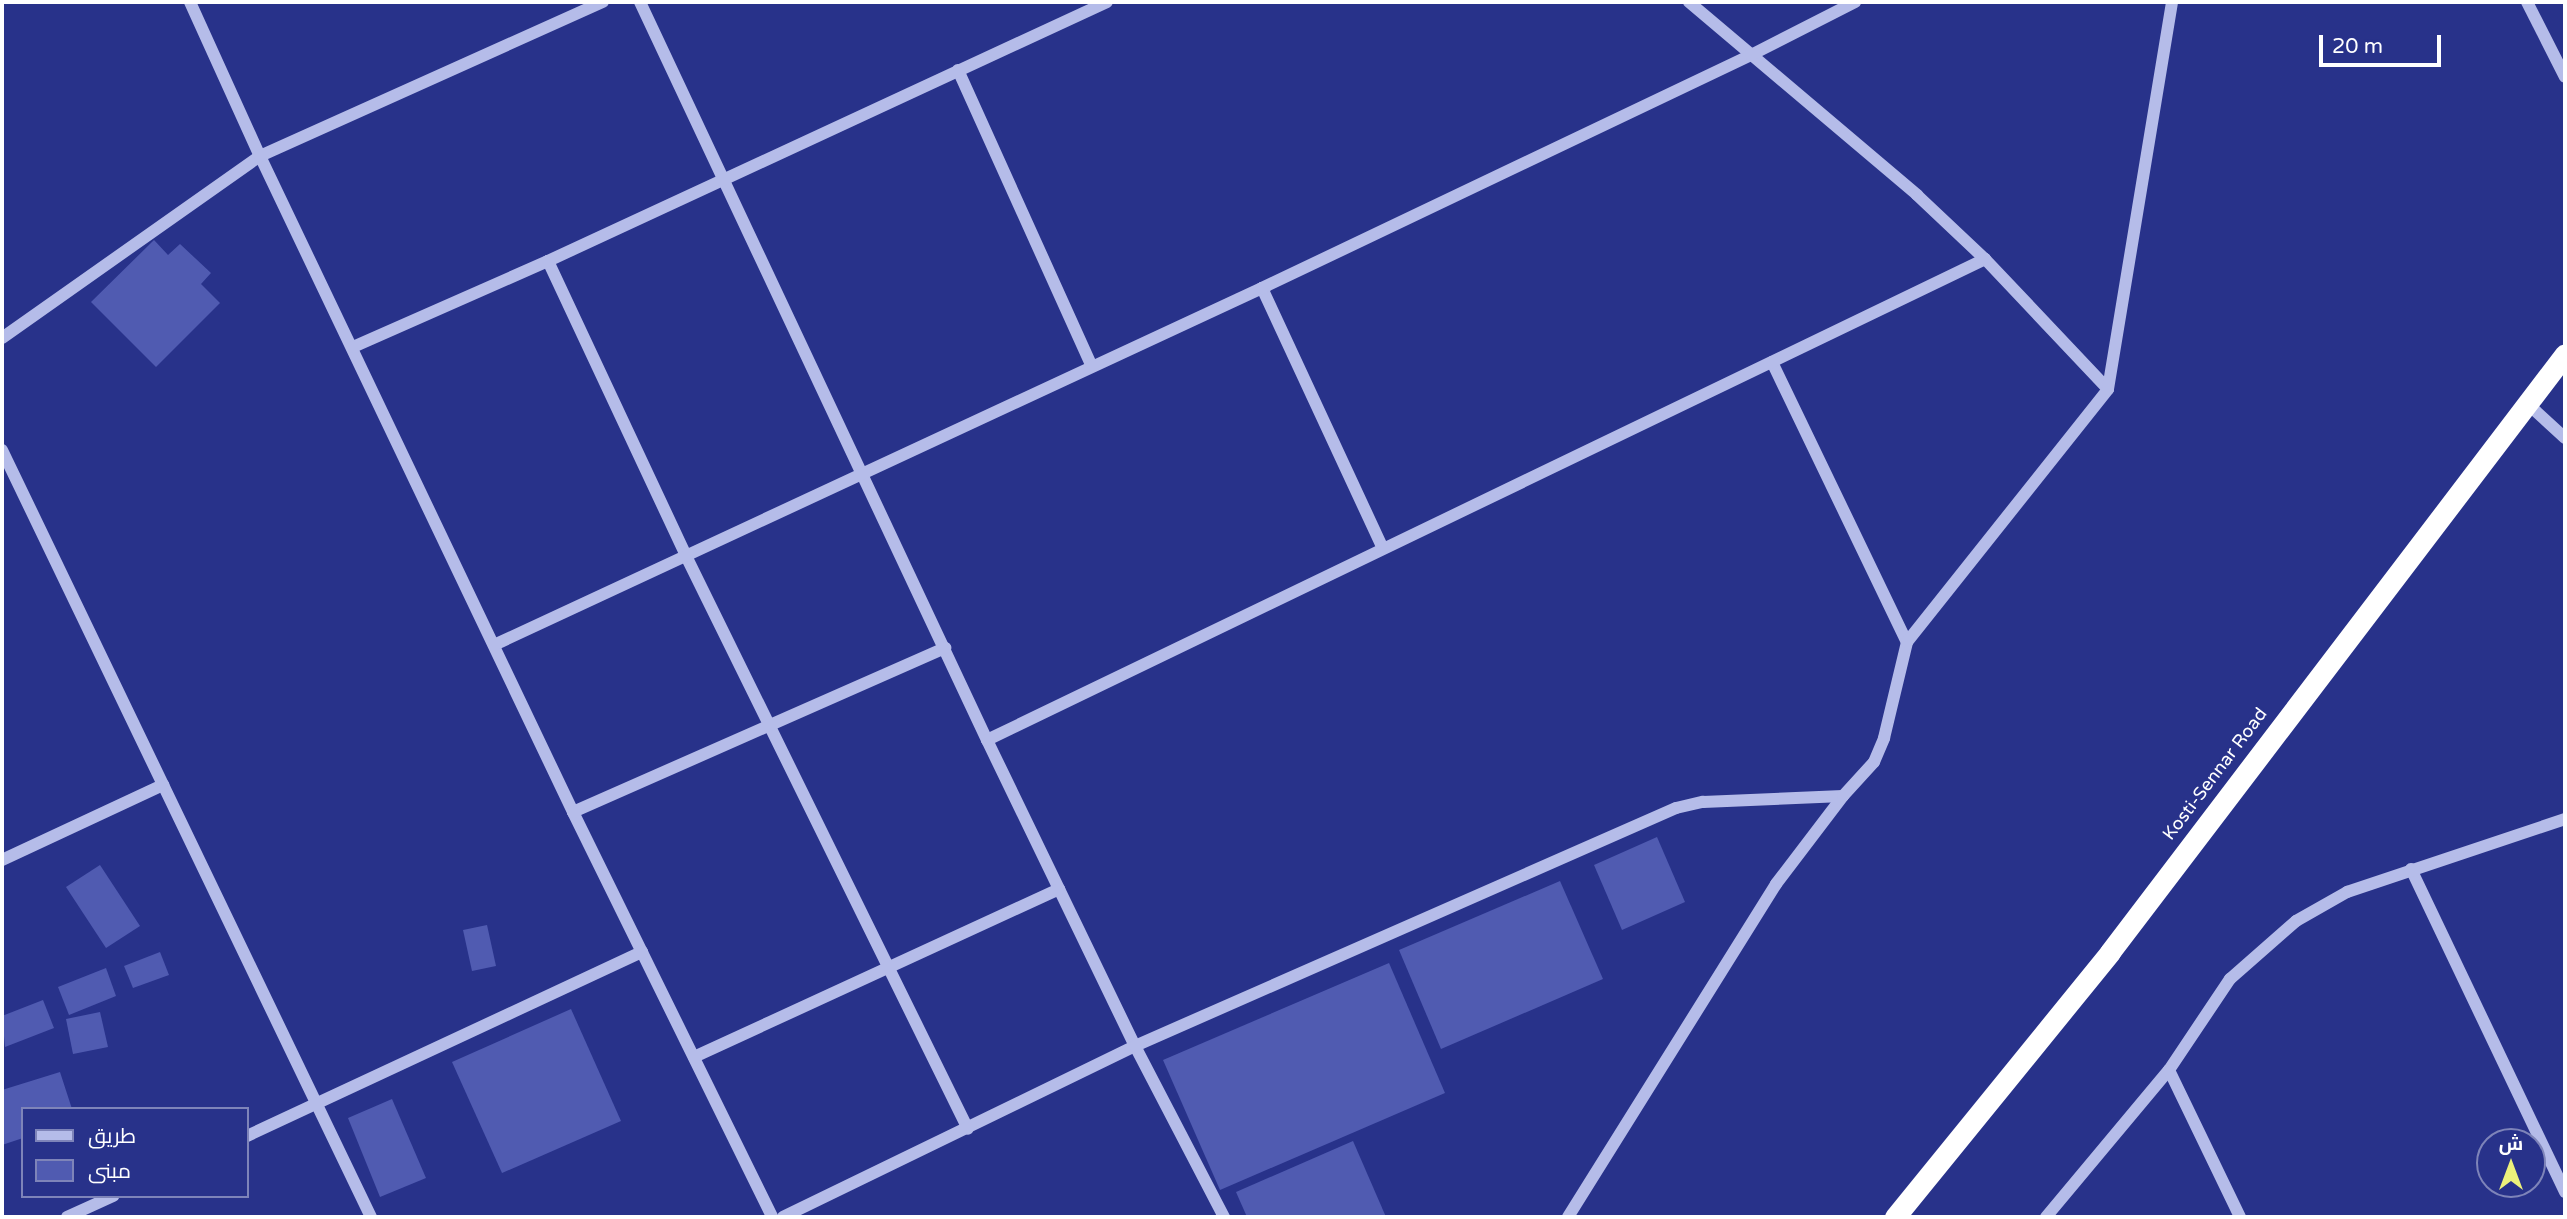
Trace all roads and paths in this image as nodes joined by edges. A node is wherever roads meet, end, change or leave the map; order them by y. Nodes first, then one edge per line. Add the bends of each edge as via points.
1 (190, 2) edge
2 (603, 2) edge
3 (640, 2) edge
4 (1107, 2) edge
5 (1689, 2) edge
6 (1855, 2) edge
7 (2172, 2) edge
8 (2527, 2) edge
9 (1751, 55) junction
10 (958, 70) junction
11 (2565, 77) edge
12 (260, 156) junction
13 (724, 177) junction
14 (1985, 258) junction
15 (548, 261) junction
16 (1262, 288) junction
17 (2, 338) edge
18 (353, 347) junction
19 (2565, 355) edge
20 (1772, 362) junction
21 (1091, 365) junction
22 (2108, 389) junction
23 (2528, 404) junction
24 (2565, 438) edge
25 (2, 450) edge
26 (863, 475) junction
27 (1382, 547) junction
28 (687, 558) junction
29 (1908, 642) junction
30 (494, 645) junction
31 (945, 648) junction
32 (769, 726) junction
33 (987, 740) junction
34 (163, 785) junction
35 (1843, 796) junction
36 (573, 812) junction
37 (2565, 819) edge
38 (2, 860) edge
39 (2411, 869) junction
40 (1059, 889) junction
41 (642, 952) junction
42 (891, 966) junction
43 (1135, 1046) junction
44 (694, 1057) junction
45 (2169, 1070) junction
46 (315, 1105) junction
47 (968, 1129) junction
48 (248, 1136) edge
49 (2565, 1192) edge
50 (109, 1198) edge
51 (67, 1217) edge
52 (371, 1217) edge
53 (772, 1217) edge
54 (783, 1217) edge
55 (1224, 1217) edge
56 (1568, 1217) edge
57 (1895, 1217) edge
58 (2046, 1217) edge
59 (2240, 1217) edge

1 - 12 street
2 - 12 street
3 - 13 street
4 - 10 street
5 - 9 street
6 - 9 street
7 - 22 street
8 - 11 street
9 - 14 street
9 - 16 street
10 - 13 street
10 - 21 street
12 - 17 street
12 - 18 street
13 - 15 street
13 - 26 street
14 - 20 street
14 - 22 street
15 - 18 street
15 - 28 street
16 - 21 street
16 - 27 street
18 - 30 street
19 - 23 highway, Kosti-Sennar Road
20 - 27 street
20 - 29 street
21 - 26 street
22 - 29 street
23 - 24 street
23 - 57 highway, Kosti-Sennar Road via 2110,951
25 - 34 street
26 - 28 street
26 - 31 street
27 - 33 street
28 - 30 street
28 - 32 street
29 - 35 street via 1878,755
30 - 36 street
31 - 32 street
31 - 33 street
32 - 36 street
32 - 42 street
33 - 40 street
34 - 38 street
34 - 46 street
35 - 43 street via 1703,802 1676,808
35 - 56 street via 1776,884
36 - 41 street
37 - 39 street
39 - 45 street via 2347,892 2296,921 2261,950 2230,979
39 - 49 street
40 - 42 street
40 - 43 street
41 - 44 street
41 - 46 street
42 - 44 street
42 - 47 street
43 - 47 street
43 - 55 street
44 - 53 street
45 - 58 street
45 - 59 street
46 - 48 street
46 - 52 street
47 - 54 street
50 - 51 street

